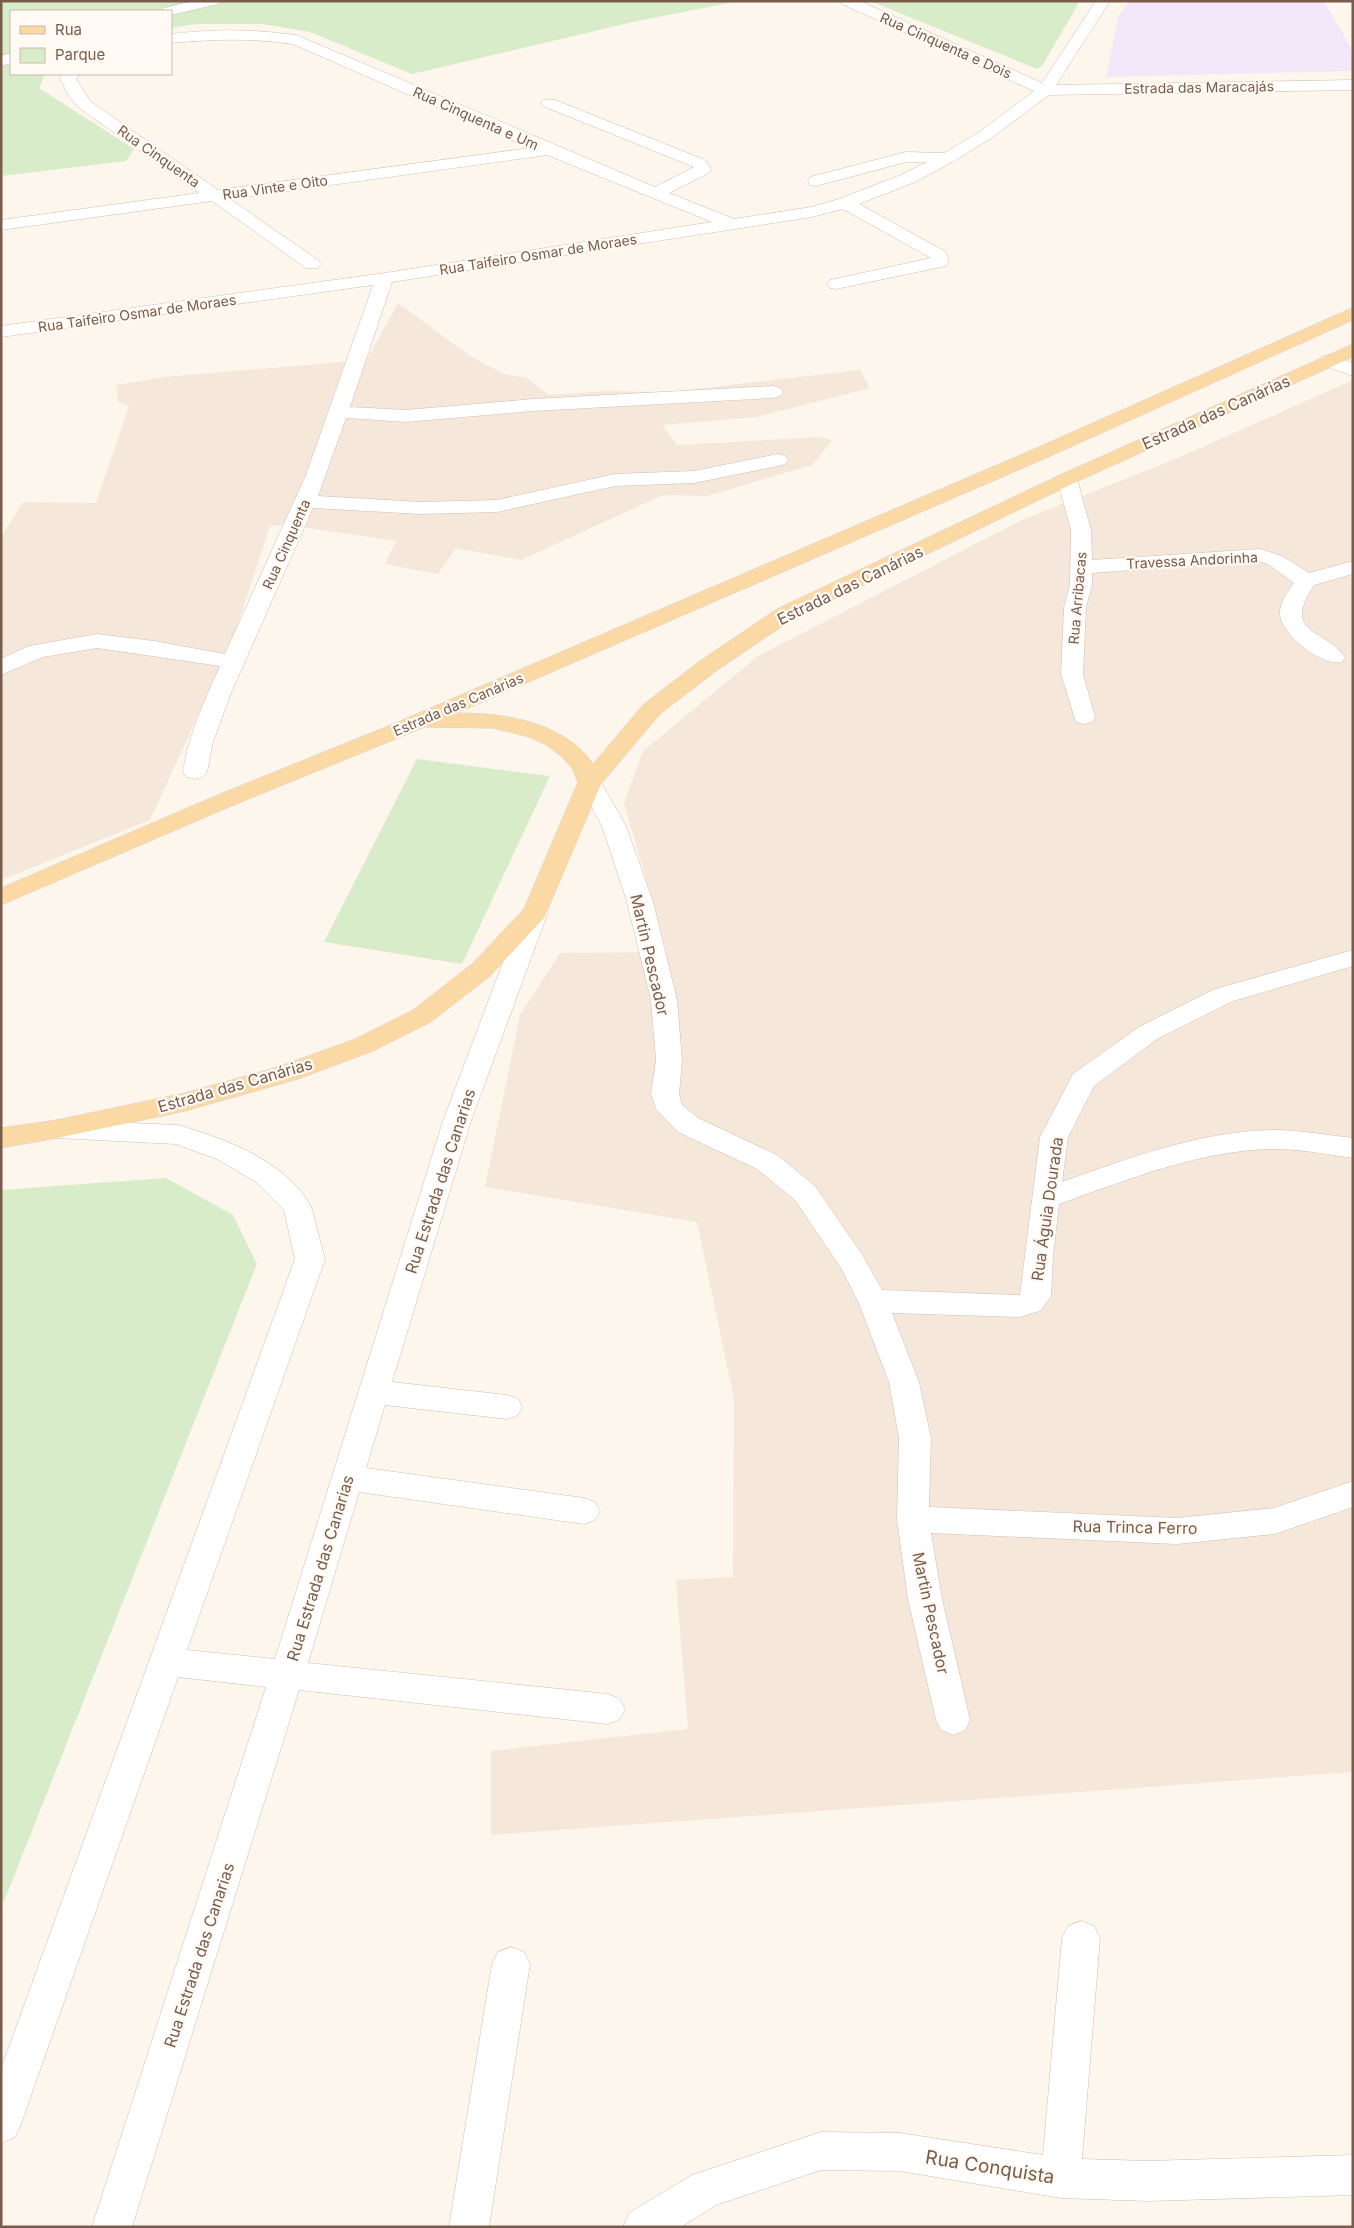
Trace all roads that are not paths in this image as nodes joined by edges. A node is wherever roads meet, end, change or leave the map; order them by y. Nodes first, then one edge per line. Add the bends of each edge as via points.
1 (213, 1) edge
2 (847, 1) edge
3 (1103, 1) edge
4 (172, 11) edge
5 (172, 39) edge
6 (71, 75) edge
7 (1353, 85) edge
8 (1045, 90) junction
9 (549, 103) dead end
10 (549, 150) junction
11 (948, 158) junction
12 (816, 181) dead end
13 (654, 194) junction
14 (216, 195) junction
15 (845, 203) junction
16 (732, 224) junction
17 (1, 225) edge
18 (312, 264) dead end
19 (385, 278) junction
20 (836, 284) dead end
21 (328, 286) junction
22 (359, 306) junction
23 (1353, 313) edge
24 (1, 332) edge
25 (1305, 334) junction
26 (1352, 357) edge
27 (773, 392) dead end
28 (341, 412) junction
29 (778, 460) dead end
30 (1067, 479) junction
31 (306, 502) junction
32 (1081, 567) junction
33 (1353, 567) edge
34 (1306, 581) junction
35 (1334, 657) dead end
36 (232, 662) junction
37 (1, 668) edge
38 (1084, 717) dead end
39 (406, 727) junction
40 (195, 772) dead end
41 (590, 782) junction
42 (1, 897) edge
43 (535, 912) junction
44 (1353, 958) edge
45 (57, 1129) junction
46 (1, 1138) edge
47 (1353, 1148) edge
48 (1046, 1198) junction
49 (873, 1301) junction
50 (374, 1392) junction
51 (507, 1407) dead end
52 (347, 1478) junction
53 (1353, 1494) edge
54 (584, 1511) dead end
55 (913, 1519) junction
56 (167, 1662) junction
57 (287, 1675) junction
58 (608, 1709) dead end
59 (953, 1720) dead end
60 (1081, 1938) dead end
61 (510, 1964) dead end
62 (1, 2124) edge
63 (1353, 2175) edge
64 (1061, 2178) junction
65 (112, 2227) edge
66 (469, 2227) edge
67 (643, 2227) edge

1 - 4 street
2 - 8 street, Rua Cinquenta e Dois
3 - 8 street, Rua Taifeiro Osmar de Moraes
5 - 10 street, Rua Cinquenta e Um via 216,34 296,40
6 - 14 street, Rua Cinquenta via 68,78 84,104
7 - 8 street, Estrada das Maracajás
8 - 11 street, Rua Taifeiro Osmar de Moraes via 984,136
9 - 13 street via 699,163 703,169
10 - 13 street, Rua Cinquenta e Um
10 - 14 street, Rua Vinte e Oito
11 - 12 street via 906,157
11 - 15 street, Rua Taifeiro Osmar de Moraes via 909,178
13 - 16 street, Rua Cinquenta e Um
14 - 17 street, Rua Vinte e Oito
14 - 18 street, Rua Cinquenta
15 - 16 street, Rua Taifeiro Osmar de Moraes via 812,212
15 - 20 street via 940,256 940,262
16 - 19 street, Rua Taifeiro Osmar de Moraes
19 - 21 street, Rua Taifeiro Osmar de Moraes
19 - 22 street, Rua Cinquenta
21 - 22 street
21 - 24 street, Rua Taifeiro Osmar de Moraes
22 - 28 street, Rua Cinquenta
23 - 25 main road, Estrada das Canárias
25 - 26 main road
25 - 39 main road, Estrada das Canárias via 1030,458
26 - 30 main road, Estrada das Canárias via 1329,361
27 - 28 street via 533,405 406,416
28 - 31 street, Rua Cinquenta
29 - 31 street via 694,477 615,480 497,506 420,508
30 - 32 street, Rua Arribacas via 1081,530
30 - 41 main road, Estrada das Canárias via 785,614 652,709
31 - 36 street, Rua Cinquenta
32 - 34 street, Travessa Andorinha via 1260,555 1275,560
32 - 38 street, Rua Arribacas via 1075,608 1072,674
33 - 34 street
34 - 35 street via 1291,606 1291,618 1298,630
36 - 37 street via 96,641 37,651
36 - 40 street, Rua Cinquenta via 202,739
39 - 41 main road via 465,719 522,727 567,749 582,765
39 - 42 main road, Estrada das Canárias
41 - 43 main road, Estrada das Canárias
41 - 49 street, Martin Pescador via 614,826 634,885 664,1000 669,1060 665,1094 670,1109 688,1125 767,1162 805,1193 853,1263
43 - 45 main road, Estrada das Canárias via 474,976 422,1016 364,1044 278,1076 185,1102
43 - 50 street, Rua Estrada das Canarias via 457,1121
44 - 48 street, Rua Águia Dourada via 1224,995 1148,1033 1083,1080 1054,1137
45 - 46 main road, Estrada das Canárias
45 - 56 street via 178,1135 229,1153 266,1175 297,1206 310,1259
47 - 48 street via 1263,1140 1201,1150 1124,1170
48 - 49 street, Rua Águia Dourada via 1036,1296 1030,1303 1019,1306
49 - 55 street, Martin Pescador via 904,1382 915,1438
50 - 51 street
50 - 52 street, Rua Estrada das Canarias
52 - 54 street
52 - 57 street, Rua Estrada das Canarias
53 - 55 street, Rua Trinca Ferro via 1274,1521 1177,1531
55 - 59 street, Martin Pescador via 925,1599
56 - 57 street
56 - 62 street
57 - 58 street
57 - 65 street, Rua Estrada das Canarias
60 - 64 street
61 - 66 street
63 - 64 street, Rua Conquista via 1148,2181
64 - 67 street, Rua Conquista via 900,2152 820,2151 706,2189

